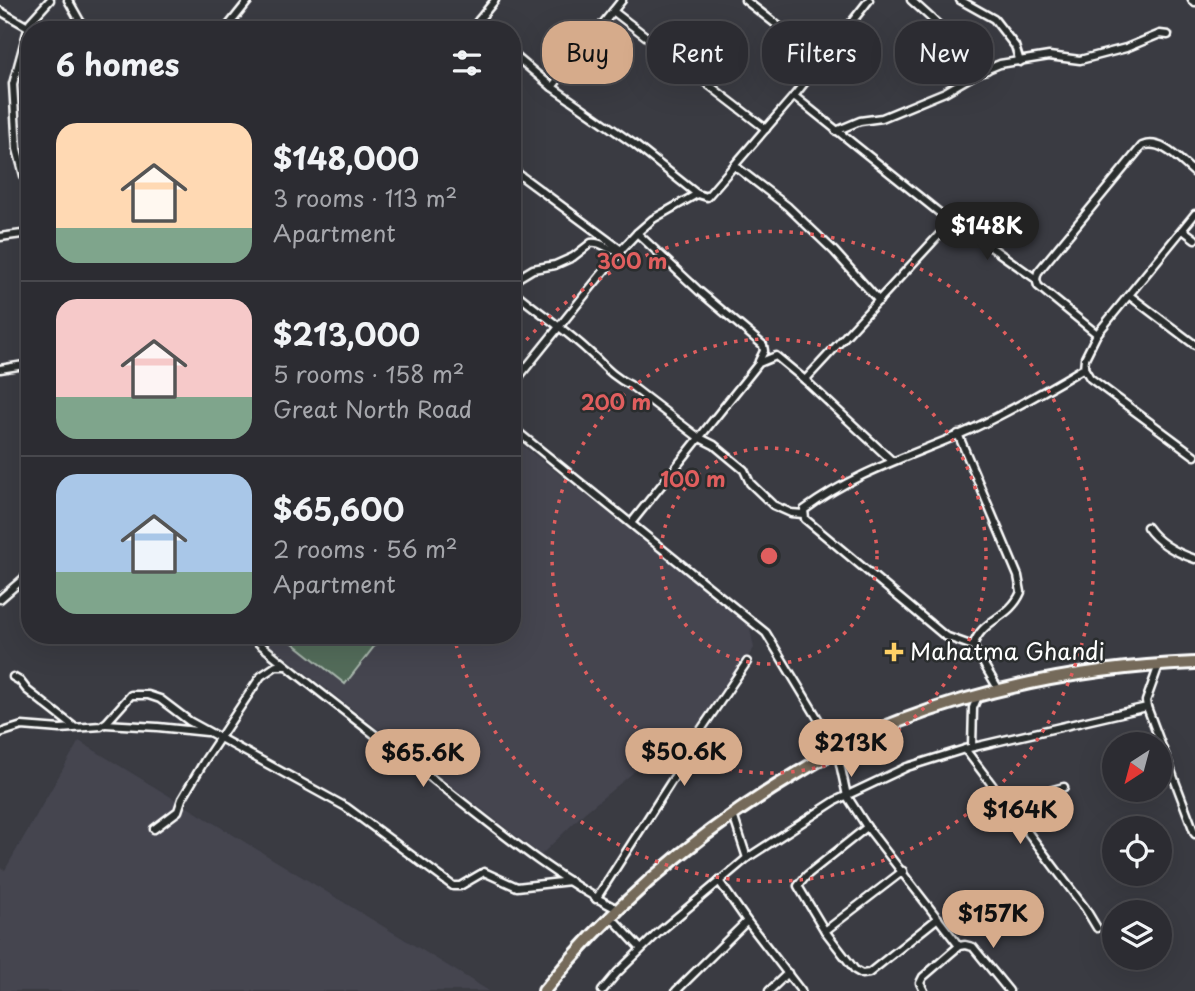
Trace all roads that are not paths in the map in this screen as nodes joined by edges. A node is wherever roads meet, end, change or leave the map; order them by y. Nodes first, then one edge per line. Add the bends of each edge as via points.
1 (50, 0) edge
2 (68, 0) edge
3 (249, 0) edge
4 (495, 0) edge
5 (622, 0) edge
6 (745, 0) edge
7 (869, 0) edge
8 (911, 0) edge
9 (960, 0) edge
10 (0, 11) edge
11 (613, 11) junction
12 (479, 20) edge
13 (31, 21) edge
14 (80, 21) edge
15 (232, 21) edge
16 (772, 21) edge
17 (853, 21) edge
18 (934, 21) edge
19 (21, 23) edge
20 (1168, 35) dead end
21 (21, 54) edge
22 (521, 61) edge
23 (1020, 62) junction
24 (993, 67) edge
25 (803, 84) edge
26 (960, 84) edge
27 (552, 87) junction
28 (794, 96) junction
29 (766, 129) junction
30 (836, 131) junction
31 (21, 164) edge
32 (735, 166) junction
33 (1195, 173) edge
34 (521, 176) edge
35 (697, 194) junction
36 (1195, 214) edge
37 (950, 222) junction
38 (1183, 230) junction
39 (637, 233) junction
40 (21, 234) edge
41 (0, 237) edge
42 (1195, 239) edge
43 (621, 250) junction
44 (521, 276) edge
45 (1036, 279) junction
46 (1130, 296) junction
47 (521, 297) edge
48 (879, 301) junction
49 (559, 328) junction
50 (1097, 334) junction
51 (1195, 345) edge
52 (764, 347) junction
53 (776, 356) junction
54 (759, 363) junction
55 (21, 366) edge
56 (1084, 368) junction
57 (0, 369) edge
58 (521, 374) edge
59 (805, 380) junction
60 (521, 434) edge
61 (958, 434) junction
62 (698, 438) junction
63 (1195, 456) edge
64 (891, 460) junction
65 (803, 514) junction
66 (632, 522) junction
67 (1147, 527) dead end
68 (1195, 559) edge
69 (21, 581) edge
70 (0, 599) edge
71 (259, 644) edge
72 (974, 646) junction
73 (747, 662) dead end
74 (1195, 663) edge
75 (1159, 664) junction
76 (286, 666) junction
77 (13, 677) dead end
78 (999, 690) junction
79 (978, 696) junction
80 (1147, 707) junction
81 (105, 724) junction
82 (75, 728) junction
83 (0, 733) edge
84 (210, 733) junction
85 (221, 739) junction
86 (968, 748) junction
87 (837, 750) junction
88 (1065, 787) dead end
89 (847, 796) junction
90 (1004, 803) junction
91 (733, 815) junction
92 (867, 827) junction
93 (154, 829) dead end
94 (1195, 834) edge
95 (747, 858) junction
96 (903, 871) junction
97 (570, 881) junction
98 (719, 881) junction
99 (596, 899) junction
100 (615, 914) junction
101 (938, 918) junction
102 (747, 921) junction
103 (1097, 928) dead end
104 (825, 931) junction
105 (959, 946) junction
106 (641, 949) junction
107 (788, 973) junction
108 (555, 978) junction
109 (544, 991) edge
110 (554, 991) edge
111 (602, 991) edge
112 (676, 991) edge
113 (769, 991) edge
114 (801, 991) edge
115 (924, 991) edge
116 (1009, 991) edge

1 - 13 street
2 - 14 street
3 - 15 street
4 - 12 street
5 - 11 street
6 - 16 street
7 - 17 street
8 - 18 street
9 - 23 street via 994,19
10 - 19 street
11 - 27 street
11 - 29 street
20 - 23 street via 1080,60 1049,56
21 - 31 street via 13,96
22 - 27 street
23 - 24 street
25 - 28 street
26 - 30 street via 882,118
27 - 35 street
28 - 29 street
28 - 30 street
29 - 32 street
30 - 37 street
32 - 35 street via 707,197
32 - 48 street via 787,206
33 - 45 street via 1159,144 1142,146
34 - 43 street
35 - 39 street
36 - 38 street
37 - 45 street
37 - 48 street
38 - 42 street
38 - 46 street
39 - 43 street
39 - 52 street
40 - 41 street
43 - 44 street via 591,243 573,257
43 - 49 street
45 - 50 street via 1038,286
46 - 50 street
46 - 51 street
47 - 49 street
48 - 59 street
49 - 58 street
49 - 62 street via 608,372
50 - 56 street
52 - 53 street
52 - 54 street
53 - 54 street
53 - 59 street
54 - 62 street
55 - 57 street
56 - 61 street
56 - 63 street via 1090,378
59 - 64 street
60 - 66 street
61 - 64 street
61 - 72 street via 1021,592 1010,609 980,630
62 - 65 street via 744,470 750,483 773,505
62 - 66 street
64 - 65 street via 817,500
65 - 72 street via 945,635
66 - 87 street via 766,633
67 - 68 street via 1153,537
69 - 70 street
71 - 76 street
72 - 78 street
73 - 99 street
74 - 75 highway
75 - 78 highway via 1068,675
75 - 80 street
76 - 85 street via 261,676
76 - 97 street
77 - 82 street
78 - 79 highway
79 - 86 street
79 - 87 highway via 898,722
80 - 86 street
80 - 94 street
81 - 82 street
81 - 84 street
81 - 84 street via 131,695 148,695
82 - 83 street via 22,726
84 - 85 street
85 - 93 street via 178,811
85 - 97 street via 346,807 456,887 484,872 517,887
86 - 89 street via 907,767
86 - 90 street
87 - 89 street
87 - 91 highway
88 - 90 street
89 - 92 street
89 - 95 street via 821,808
90 - 103 street
91 - 95 street
91 - 100 highway via 684,851
92 - 96 street
92 - 104 street via 799,882 798,890
95 - 98 street
96 - 101 street
96 - 104 street
97 - 99 street
98 - 102 street
98 - 106 street
99 - 100 street
100 - 106 street
100 - 108 highway
101 - 104 street via 862,974
101 - 105 street
102 - 107 street
102 - 112 street
105 - 115 street via 923,977
105 - 116 street via 973,947
106 - 111 street
107 - 113 street
107 - 114 street
108 - 109 highway
108 - 110 street

